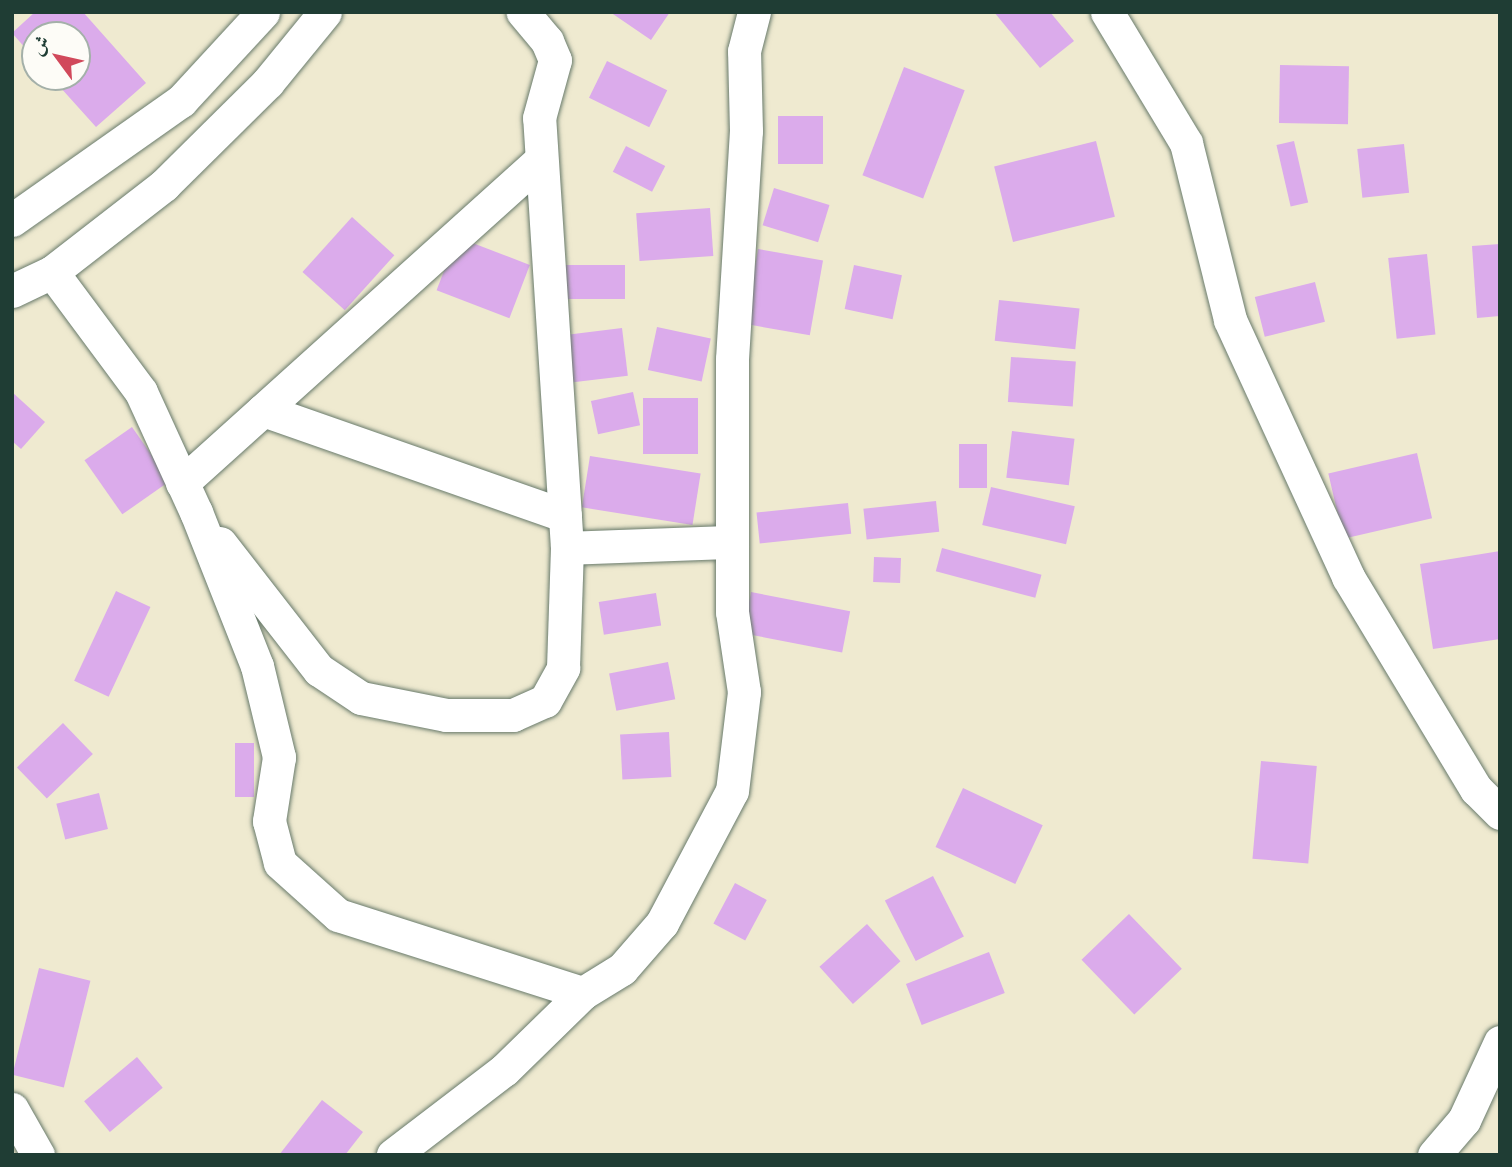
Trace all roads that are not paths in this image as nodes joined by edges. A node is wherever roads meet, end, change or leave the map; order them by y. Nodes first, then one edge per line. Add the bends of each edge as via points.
1 (263, 12) edge
2 (325, 12) edge
3 (523, 12) edge
4 (754, 12) edge
5 (1107, 12) edge
6 (541, 160) junction
7 (13, 218) edge
8 (52, 272) junction
9 (12, 291) edge
10 (263, 410) junction
11 (189, 497) junction
12 (566, 532) junction
13 (732, 542) junction
14 (1500, 813) edge
15 (583, 993) junction
16 (1500, 1042) edge
17 (12, 1109) edge
18 (38, 1155) edge
19 (393, 1155) edge
20 (1434, 1155) edge

1 - 7 street via 181,102
2 - 8 street via 268,82 164,185
3 - 6 street via 547,41 555,60 539,118
4 - 13 street via 744,51 746,131 732,359
5 - 14 street via 1186,143 1230,320 1348,577 1476,789
6 - 10 street
6 - 12 street
8 - 9 street
8 - 11 street via 141,392
10 - 11 street
10 - 12 street
11 - 12 street via 318,670 361,698 446,715 513,715 545,701 564,668
11 - 15 street via 257,666 267,705 279,757 270,821 280,863 338,915
12 - 13 street
13 - 15 street via 732,612 744,692 732,791 662,923 622,969
15 - 19 street via 504,1070
16 - 20 street via 1464,1120
17 - 18 street

